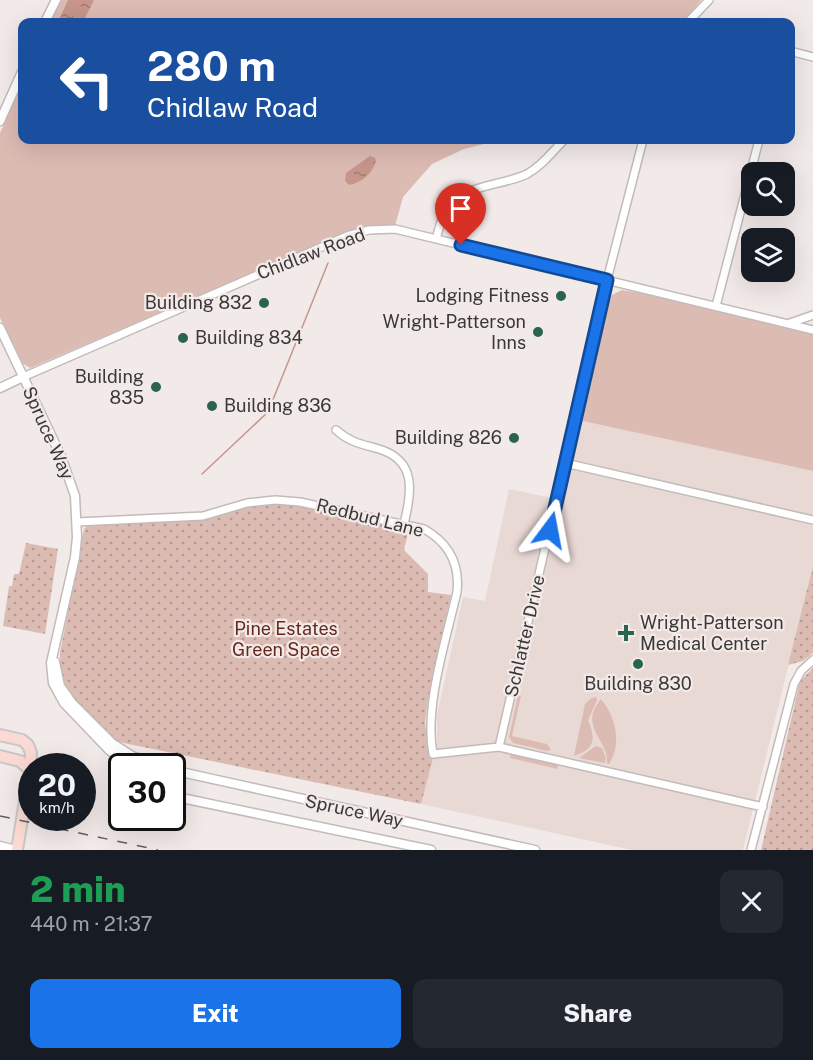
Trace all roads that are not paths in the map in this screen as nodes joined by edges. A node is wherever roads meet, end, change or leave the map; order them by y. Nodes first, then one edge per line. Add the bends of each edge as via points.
1 (56, 0) edge
2 (709, 0) edge
3 (47, 18) edge
4 (691, 18) edge
5 (795, 52) edge
6 (813, 57) edge
7 (18, 80) edge
8 (2, 111) edge
9 (0, 121) edge
10 (560, 144) edge
11 (642, 144) edge
12 (758, 144) edge
13 (436, 239) junction
14 (607, 280) junction
15 (716, 306) junction
16 (813, 315) edge
17 (788, 324) junction
18 (0, 328) edge
19 (813, 330) edge
20 (23, 377) junction
21 (0, 388) edge
22 (336, 430) dead end
23 (565, 463) junction
24 (813, 520) edge
25 (77, 522) junction
26 (404, 524) junction
27 (55, 650) junction
28 (813, 660) edge
29 (0, 735) edge
30 (500, 747) junction
31 (31, 753) edge
32 (113, 753) edge
33 (126, 753) edge
34 (0, 756) edge
35 (18, 760) edge
36 (186, 773) edge
37 (186, 799) edge
38 (763, 807) junction
39 (20, 831) edge
40 (0, 846) edge
41 (17, 850) edge
42 (431, 850) edge
43 (535, 850) edge
44 (751, 850) edge

1 - 3 street
2 - 4 street
5 - 6 street
7 - 8 street
8 - 9 street
10 - 13 street via 527,173 469,192 454,201 444,213
11 - 14 street, Schlatter Drive
12 - 15 street
13 - 14 street, Chidlaw Road
13 - 20 street, Chidlaw Road via 395,229 347,236
14 - 15 street, Chidlaw Road
14 - 23 street, Schlatter Drive
15 - 17 street, Chidlaw Road
16 - 17 street
17 - 19 street, Chidlaw Road
18 - 20 street, Spruce Way
20 - 21 street, Chidlaw Road
20 - 25 street, Spruce Way via 68,472
22 - 26 street via 347,440 387,452 405,468 411,488
23 - 24 street
23 - 30 street, Schlatter Drive
25 - 26 street, Redbud Lane via 203,516 247,503 275,500
25 - 27 street, Spruce Way via 75,557
26 - 30 street, Redbud Lane via 424,529 440,540 452,555 457,574 457,592 431,711 433,754
27 - 32 street, Spruce Way via 51,673 56,692
27 - 33 street, Spruce Way via 60,686 72,703
28 - 38 street via 794,684
29 - 31 main road via 26,742
30 - 38 street
34 - 35 main road
36 - 43 street, Spruce Way
37 - 42 street, Spruce Way
38 - 44 street
39 - 41 main road
40 - 41 street

